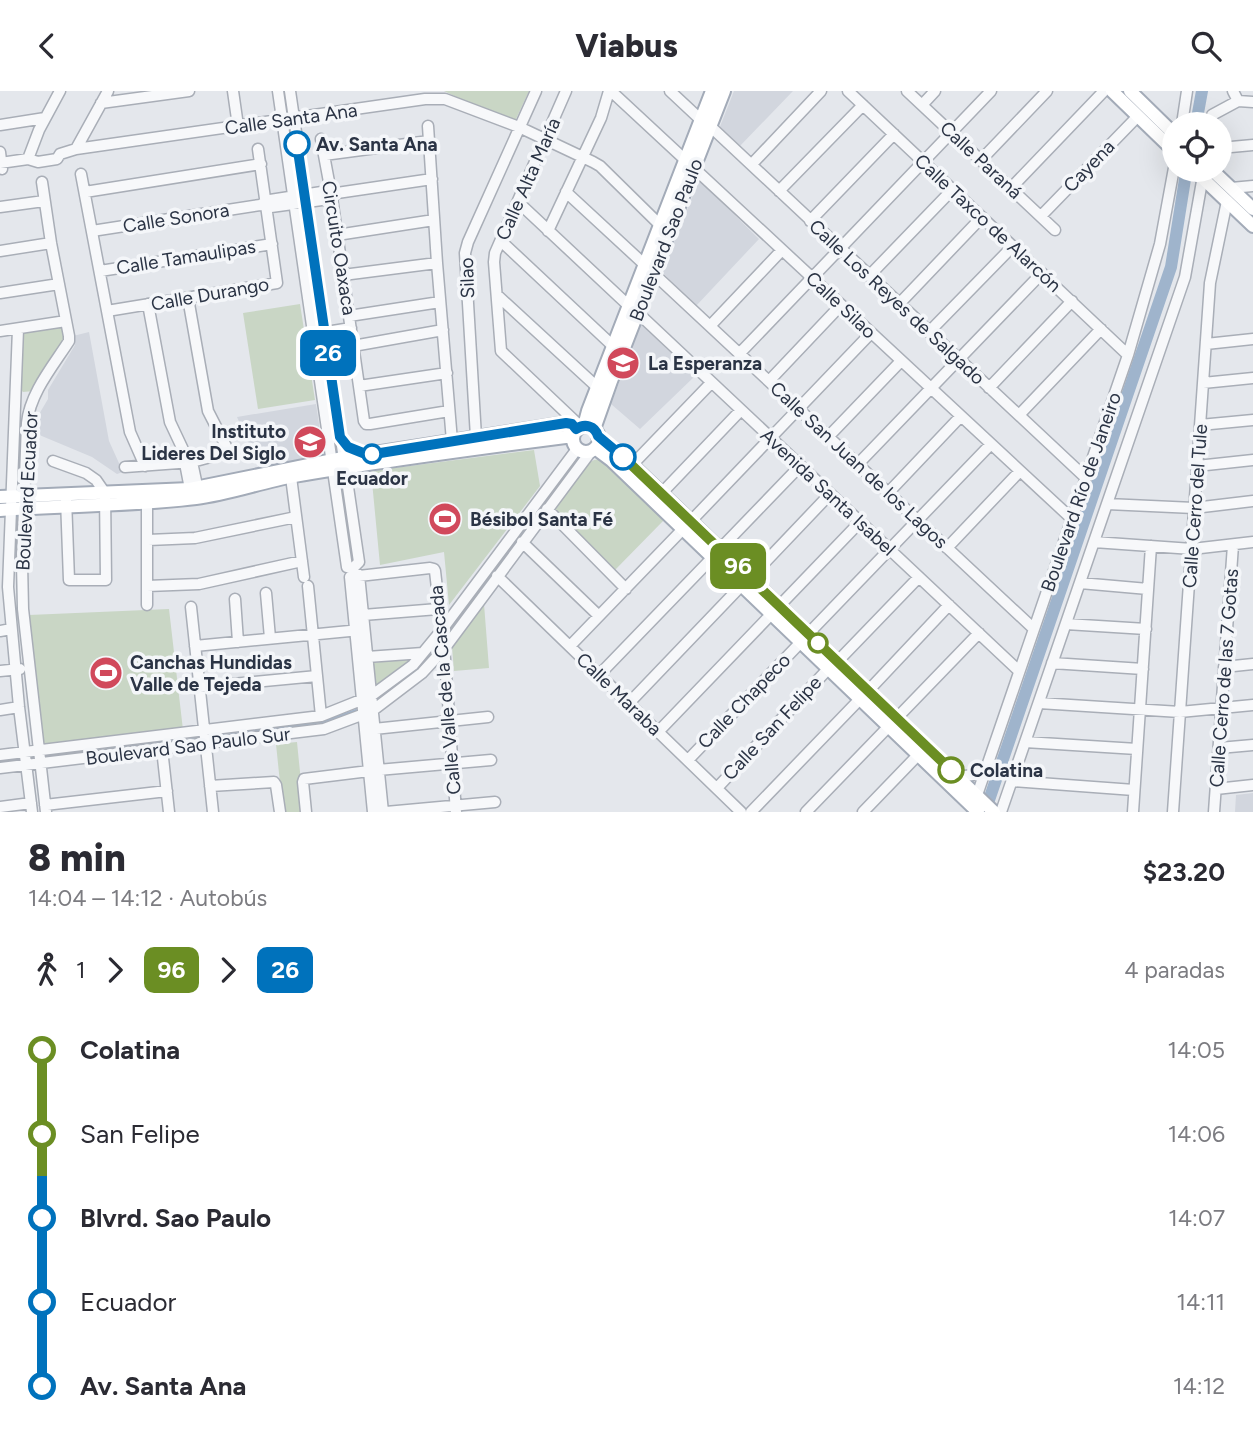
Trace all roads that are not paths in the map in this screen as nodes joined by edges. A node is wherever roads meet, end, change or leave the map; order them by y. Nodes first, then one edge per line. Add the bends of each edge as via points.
1 (60, 91) edge
2 (108, 91) edge
3 (189, 91) edge
4 (233, 91) edge
5 (278, 91) edge
6 (289, 91) edge
7 (536, 91) edge
8 (566, 91) edge
9 (610, 91) edge
10 (670, 91) edge
11 (712, 91) edge
12 (724, 91) edge
13 (821, 91) edge
14 (848, 91) edge
15 (908, 91) edge
16 (935, 91) edge
17 (992, 91) edge
18 (1047, 91) edge
19 (1104, 91) edge
20 (1112, 91) edge
21 (1130, 91) edge
22 (1187, 91) edge
23 (425, 95) edge
24 (1235, 96) edge
25 (1253, 102) edge
26 (102, 103) junction
27 (863, 105) junction
28 (922, 105) junction
29 (1184, 112) edge
30 (1220, 112) edge
31 (1138, 116) junction
32 (46, 118) junction
33 (293, 119) junction
34 (282, 121) junction
35 (1162, 122) edge
36 (705, 123) junction
37 (0, 125) edge
38 (239, 126) junction
39 (428, 126) dead end
40 (519, 127) junction
41 (952, 132) junction
42 (894, 134) junction
43 (321, 139) dead end
44 (1162, 139) edge
45 (546, 140) junction
46 (429, 141) junction
47 (1253, 145) edge
48 (1232, 147) edge
49 (76, 149) junction
50 (258, 149) dead end
51 (324, 155) junction
52 (582, 157) junction
53 (28, 159) junction
54 (981, 160) junction
55 (1, 162) edge
56 (923, 162) junction
57 (261, 164) junction
58 (689, 164) junction
59 (752, 164) junction
60 (82, 174) dead end
61 (432, 179) junction
62 (42, 182) dead end
63 (1171, 182) edge
64 (1201, 182) edge
65 (1211, 182) edge
66 (1220, 182) edge
67 (1253, 186) edge
68 (1011, 188) junction
69 (1231, 188) junction
70 (953, 189) junction
71 (779, 191) junction
72 (85, 192) junction
73 (566, 192) junction
74 (333, 194) junction
75 (305, 198) junction
76 (293, 200) junction
77 (44, 201) junction
78 (1227, 201) junction
79 (518, 202) junction
80 (264, 204) junction
81 (0, 207) edge
82 (1253, 209) edge
83 (1041, 216) junction
84 (982, 217) junction
85 (434, 220) junction
86 (810, 221) junction
87 (660, 225) junction
88 (1253, 226) edge
89 (1055, 230) dead end
90 (548, 231) junction
91 (92, 232) junction
92 (337, 236) junction
93 (500, 241) junction
94 (51, 243) junction
95 (272, 244) junction
96 (1013, 246) junction
97 (840, 249) junction
98 (782, 250) junction
99 (0, 251) edge
100 (437, 263) junction
101 (649, 269) junction
102 (100, 271) junction
103 (1042, 273) junction
104 (343, 275) junction
105 (869, 276) junction
106 (812, 278) junction
107 (59, 284) junction
108 (0, 293) edge
109 (497, 295) junction
110 (188, 298) junction
111 (1072, 301) junction
112 (440, 302) junction
113 (148, 304) junction
114 (899, 304) junction
115 (841, 305) junction
116 (633, 310) junction
117 (107, 311) junction
118 (349, 316) junction
119 (66, 320) junction
120 (710, 326) junction
121 (18, 328) junction
122 (1101, 329) junction
123 (443, 330) junction
124 (0, 331) edge
125 (929, 332) junction
126 (871, 333) junction
127 (325, 336) junction
128 (314, 337) junction
129 (352, 337) junction
130 (1253, 339) edge
131 (1206, 344) junction
132 (613, 346) junction
133 (739, 354) junction
134 (1128, 355) junction
135 (959, 359) junction
136 (901, 361) junction
137 (447, 373) junction
138 (1253, 378) edge
139 (769, 381) junction
140 (711, 383) junction
141 (1203, 383) junction
142 (359, 386) junction
143 (597, 387) junction
144 (931, 388) junction
145 (989, 388) junction
146 (15, 395) junction
147 (34, 397) junction
148 (798, 409) junction
149 (741, 410) junction
150 (449, 411) junction
151 (1018, 415) junction
152 (961, 417) junction
153 (1253, 420) edge
154 (1200, 425) junction
155 (328, 437) junction
156 (340, 437) junction
157 (585, 437) junction
158 (828, 437) junction
159 (770, 438) junction
160 (452, 441) junction
161 (471, 442) junction
162 (991, 444) junction
163 (188, 460) junction
164 (367, 460) junction
165 (1253, 460) edge
166 (53, 461) dead end
167 (338, 464) junction
168 (858, 464) junction
169 (632, 465) junction
170 (1197, 465) junction
171 (145, 466) junction
172 (800, 466) junction
173 (125, 467) dead end
174 (314, 468) junction
175 (1020, 471) junction
176 (290, 477) junction
177 (1086, 478) junction
178 (348, 487) junction
179 (194, 493) junction
180 (888, 493) junction
181 (830, 494) junction
182 (657, 497) junction
183 (132, 498) junction
184 (337, 498) junction
185 (106, 499) junction
186 (66, 501) junction
187 (1253, 501) edge
188 (147, 502) junction
189 (11, 503) edge
190 (1107, 504) junction
191 (1194, 508) junction
192 (547, 509) junction
193 (296, 517) junction
194 (1072, 519) junction
195 (918, 520) junction
196 (860, 522) junction
197 (687, 525) junction
198 (148, 540) junction
199 (522, 542) junction
200 (1094, 542) junction
201 (1253, 542) edge
202 (1233, 545) junction
203 (1151, 546) junction
204 (947, 548) junction
205 (890, 549) junction
206 (1192, 549) junction
207 (716, 553) junction
208 (302, 561) junction
209 (359, 575) junction
210 (497, 576) junction
211 (919, 577) junction
212 (746, 582) junction
213 (1080, 583) junction
214 (22, 585) junction
215 (147, 586) junction
216 (4, 588) edge
217 (626, 589) junction
218 (1148, 589) junction
219 (266, 593) dead end
220 (235, 600) dead end
221 (147, 605) dead end
222 (950, 605) junction
223 (191, 607) dead end
224 (438, 609) junction
225 (775, 610) junction
226 (363, 615) junction
227 (599, 616) junction
228 (1066, 624) junction
229 (1034, 629) junction
230 (1146, 629) junction
231 (5, 630) edge
232 (360, 630) junction
233 (441, 631) junction
234 (979, 633) junction
235 (313, 635) junction
236 (270, 638) junction
237 (805, 638) junction
238 (238, 642) junction
239 (195, 646) junction
240 (570, 646) junction
241 (444, 649) junction
242 (423, 653) junction
243 (367, 657) junction
244 (1052, 663) junction
245 (1253, 664) edge
246 (833, 665) junction
247 (29, 667) junction
248 (1224, 667) junction
249 (15, 669) junction
250 (1143, 669) junction
251 (0, 671) edge
252 (1019, 671) junction
253 (599, 675) junction
254 (317, 676) junction
255 (200, 687) junction
256 (864, 695) junction
257 (367, 698) junction
258 (629, 703) junction
259 (1039, 703) junction
260 (1253, 705) edge
261 (19, 707) junction
262 (1140, 709) junction
263 (1222, 709) junction
264 (0, 710) edge
265 (1180, 712) junction
266 (368, 713) junction
267 (321, 716) junction
268 (488, 717) dead end
269 (449, 722) junction
270 (893, 722) junction
271 (374, 729) junction
272 (205, 731) junction
273 (658, 732) junction
274 (1025, 742) junction
275 (206, 744) junction
276 (1253, 745) edge
277 (1219, 748) junction
278 (162, 749) junction
279 (1137, 749) junction
280 (39, 751) junction
281 (25, 752) junction
282 (0, 755) edge
283 (918, 755) junction
284 (491, 760) dead end
285 (688, 760) junction
286 (453, 763) junction
287 (40, 764) junction
288 (27, 765) junction
289 (0, 768) edge
290 (374, 770) junction
291 (985, 770) junction
292 (957, 776) junction
293 (1012, 781) junction
294 (210, 786) junction
295 (1253, 786) edge
296 (716, 788) junction
297 (1216, 789) junction
298 (1134, 790) junction
299 (167, 791) junction
300 (495, 802) dead end
301 (975, 806) edge
302 (0, 807) edge
303 (32, 808) edge
304 (46, 809) edge
305 (456, 809) edge
306 (169, 812) edge
307 (212, 812) edge
308 (279, 812) edge
309 (306, 812) edge
310 (373, 812) edge
311 (384, 812) edge
312 (741, 812) edge
313 (751, 812) edge
314 (806, 812) edge
315 (863, 812) edge
316 (994, 812) edge
317 (1002, 812) edge
318 (1133, 812) edge
319 (1173, 812) edge
320 (1214, 812) edge

1 - 32 street
2 - 26 street
3 - 26 street
4 - 38 street
5 - 34 street
6 - 33 street
7 - 40 street, Silao
8 - 45 street, Calle Alta María
9 - 52 street
9 - 58 street, Calle Silao
10 - 36 street, Calle Los Reyes de Salgado
11 - 36 main road, Boulevard Sao Paulo
12 - 36 main road, Boulevard Sao Paulo
13 - 59 street
14 - 27 street, Calle Taxco de Alarcón
15 - 28 street, Calle Paraná
16 - 28 street
17 - 41 street
18 - 54 street
19 - 68 street
20 - 31 main road
21 - 35 main road
22 - 29 street
23 - 33 street, Calle Santa Ana
23 - 40 street, Calle Santa Ana
24 - 25 street
24 - 30 street
26 - 49 street
27 - 42 street, Calle Taxco de Alarcón
27 - 71 street
28 - 41 street, Calle Paraná
31 - 44 main road
31 - 83 street, Cayena
32 - 37 street
32 - 53 street
33 - 34 street, Calle Santa Ana
33 - 75 street
34 - 38 street, Calle Santa Ana
34 - 76 street
36 - 58 main road, Boulevard Sao Paulo
36 - 59 street, Calle Los Reyes de Salgado
38 - 49 street, Calle Santa Ana
39 - 46 street
40 - 45 street, Calle Santa Ana
40 - 161 street, Silao via 465,253
41 - 54 street, Calle Paraná
41 - 56 street
42 - 56 street, Calle Taxco de Alarcón
42 - 86 street
43 - 51 street, Circuito Oaxaca
45 - 52 street, Calle Santa Ana
45 - 79 street, Calle Alta María
46 - 51 street, Circuito Oaxaca
46 - 61 street
47 - 48 street
49 - 53 street, Calle Santa Ana via 57,159
50 - 57 street, Calle Durango
51 - 74 street, Circuito Oaxaca
52 - 73 street
52 - 87 street, Calle Santa Ana via 600,166
53 - 55 street, Calle Santa Ana
54 - 68 street, Calle Paraná
56 - 70 street, Calle Taxco de Alarcón
56 - 97 street
57 - 72 street
57 - 80 street, Calle Durango
58 - 87 main road, Boulevard Sao Paulo
58 - 98 street, Calle Silao
58 - 101 main road, Boulevard Sao Paulo
59 - 71 street, Calle Los Reyes de Salgado
60 - 72 street
61 - 74 street, Calle Sonora
61 - 85 street
62 - 77 street, Boulevard Ecuador
63 - 134 street, Boulevard Río de Janeiro via 1160,244
64 - 190 street, Boulevard Río de Janeiro via 1185,277
65 - 78 main road
66 - 69 main road
67 - 69 street
68 - 83 street, Calle Paraná
69 - 82 main road
70 - 84 street, Calle Taxco de Alarcón
70 - 105 street
71 - 86 street, Calle Los Reyes de Salgado
72 - 91 street
73 - 90 street
73 - 101 street, Calle San Juan de los Lagos
74 - 75 street, Calle Sonora
74 - 92 street, Circuito Oaxaca
75 - 76 street, Calle Sonora
75 - 127 street
76 - 80 street, Calle Sonora
76 - 128 street
77 - 81 street
77 - 94 street, Boulevard Ecuador
78 - 88 main road
78 - 131 street, Calle Cerro del Tule via 1210,283
79 - 90 street, Avenida Santa Isabel
79 - 93 street, Calle Alta María
80 - 91 street, Calle Sonora
80 - 95 street, Calle Durango
83 - 89 street, Calle Paraná
84 - 96 street, Calle Taxco de Alarcón
84 - 114 street
85 - 92 street
85 - 100 street
86 - 97 street, Calle Los Reyes de Salgado
87 - 101 main road, Boulevard Sao Paulo
90 - 116 street, Avenida Santa Isabel
91 - 102 street
92 - 104 street, Circuito Oaxaca
93 - 109 street, Calle Alta María via 495,253
93 - 132 street
94 - 99 street
94 - 107 street, Boulevard Ecuador
95 - 102 street, Calle Tamaulipas
95 - 110 street, Calle Durango via 277,283
96 - 103 street, Calle Taxco de Alarcón
96 - 125 street
97 - 105 street, Calle Los Reyes de Salgado
97 - 106 street
98 - 106 street, Calle Silao
98 - 120 street
100 - 104 street
100 - 112 street
101 - 116 main road, Boulevard Sao Paulo
101 - 120 street, Calle San Juan de los Lagos
102 - 117 street
103 - 111 street, Calle Taxco de Alarcón
103 - 135 street
104 - 118 street, Circuito Oaxaca
105 - 114 street, Calle Los Reyes de Salgado
106 - 115 street, Calle Silao
106 - 133 street
107 - 108 street
107 - 119 street, Boulevard Ecuador
109 - 143 street
109 - 157 street, Calle Alta María via 501,351
110 - 113 street, Calle Durango
110 - 163 street via 208,411 229,452
111 - 122 street, Calle Taxco de Alarcón
111 - 145 street
112 - 118 street
112 - 123 street
113 - 117 street, Calle Durango
113 - 163 street via 170,422
114 - 125 street, Calle Los Reyes de Salgado
115 - 126 street, Calle Silao
115 - 139 street
116 - 132 main road, Boulevard Sao Paulo
116 - 140 street, Avenida Santa Isabel
116 - 157 main road, Boulevard Sao Paulo via 611,381
117 - 171 street via 130,432
118 - 129 street, Circuito Oaxaca
119 - 121 street
119 - 147 street, Boulevard Ecuador via 69,341
120 - 133 street, Calle San Juan de los Lagos
121 - 124 street
121 - 146 street, Boulevard Ecuador
122 - 134 street, Calle Taxco de Alarcón
122 - 151 street
123 - 129 street
123 - 137 street
125 - 135 street, Calle Los Reyes de Salgado
126 - 136 street, Calle Silao
126 - 148 street
127 - 128 street
127 - 129 street
127 - 156 street
128 - 155 street
129 - 142 street, Circuito Oaxaca
130 - 131 street
131 - 141 street, Calle Cerro del Tule
132 - 143 main road, Boulevard Sao Paulo
133 - 139 street, Calle San Juan de los Lagos
134 - 177 street, Boulevard Río de Janeiro
135 - 144 street
135 - 145 street, Calle Los Reyes de Salgado
136 - 144 street, Calle Silao
136 - 158 street
137 - 142 street
137 - 150 street
138 - 141 street
139 - 148 street, Calle San Juan de los Lagos
140 - 149 street, Avenida Santa Isabel
140 - 169 street
141 - 154 street, Calle Cerro del Tule
142 - 150 street, Circuito Oaxaca via 366,424
143 - 157 main road, Boulevard Sao Paulo
144 - 152 street, Calle Silao
144 - 168 street
145 - 151 street, Calle Los Reyes de Salgado
146 - 147 street
146 - 189 street, Boulevard Ecuador
147 - 189 street, Boulevard Ecuador
148 - 158 street, Calle San Juan de los Lagos
148 - 159 street
149 - 159 street, Avenida Santa Isabel
149 - 182 street
150 - 160 street
151 - 177 street, Calle Los Reyes de Salgado
152 - 162 street, Calle Silao
152 - 180 street
153 - 154 street
154 - 170 street, Calle Cerro del Tule
155 - 167 street
155 - 174 street
156 - 164 street
156 - 167 street
157 - 161 main road via 566,423
157 - 169 main road
157 - 182 main road
157 - 192 street, Boulevard Sao Paulo
157 - 233 street, Boulevard Sao Paulo
158 - 168 street, Calle San Juan de los Lagos
159 - 172 street, Avenida Santa Isabel
159 - 197 street
160 - 161 main road
160 - 164 main road
161 - 164 main road
162 - 175 street, Calle Silao
162 - 195 street, Calle Chapeco
163 - 171 street
163 - 179 street
164 - 167 main road
164 - 178 street
165 - 170 street
166 - 185 street via 96,480
167 - 174 main road
167 - 178 street
167 - 184 street
168 - 180 street, Calle San Juan de los Lagos
169 - 182 main road
170 - 191 street, Calle Cerro del Tule
171 - 173 street
172 - 181 street, Avenida Santa Isabel
172 - 207 street
174 - 176 main road
174 - 179 main road
174 - 184 street
175 - 194 street, Calle Silao
175 - 204 street
176 - 179 main road
176 - 193 street
177 - 194 street, Boulevard Río de Janeiro
178 - 184 street via 359,562 353,568 347,567
179 - 183 main road
179 - 188 main road
180 - 195 street, Calle San Juan de los Lagos
181 - 196 street, Avenida Santa Isabel
181 - 212 street
182 - 197 main road
183 - 185 main road
183 - 188 main road
185 - 186 main road
185 - 186 street via 106,580 69,580
186 - 189 main road
187 - 191 street
188 - 198 street
189 - 214 street, Boulevard Ecuador
189 - 216 street, Boulevard Ecuador
190 - 191 street
190 - 200 street, Boulevard Río de Janeiro
191 - 206 street, Calle Cerro del Tule
192 - 199 street, Boulevard Sao Paulo
192 - 217 street
193 - 198 street via 195,538
193 - 208 street
194 - 229 street, Boulevard Río de Janeiro
195 - 204 street, Calle San Juan de los Lagos
195 - 205 street, Calle Chapeco
196 - 205 street, Avenida Santa Isabel
196 - 225 street
197 - 207 main road
197 - 217 street
198 - 215 street
199 - 210 street, Boulevard Sao Paulo
199 - 227 street
200 - 203 street
200 - 213 street, Boulevard Río de Janeiro
201 - 202 street
202 - 206 street
202 - 248 street, Calle Cerro de las 7 Gotas
203 - 206 street
203 - 218 street
204 - 229 street, Calle San Juan de los Lagos
205 - 211 street, Avenida Santa Isabel
205 - 237 street, Calle Chapeco
206 - 265 street, Calle Cerro del Tule
207 - 212 main road
207 - 253 street
208 - 215 street via 199,584
208 - 235 street
209 - 224 street, Calle Valle de la Cascada via 434,569
209 - 226 street
209 - 232 street via 350,579
210 - 240 street, Calle Maraba
210 - 241 street, Boulevard Sao Paulo
211 - 222 street, Avenida Santa Isabel
211 - 246 street, Calle San Felipe
212 - 225 main road
212 - 258 street
213 - 218 street
213 - 228 street, Boulevard Río de Janeiro
214 - 216 street
214 - 247 street, Boulevard Ecuador
215 - 221 street
216 - 231 street, Boulevard Ecuador
217 - 227 street
218 - 230 street
219 - 236 street
220 - 238 street
222 - 234 street, Avenida Santa Isabel
222 - 256 street
223 - 239 street
224 - 226 street
224 - 233 street, Calle Valle de la Cascada
225 - 237 main road
225 - 273 street
226 - 232 street
227 - 240 street
228 - 230 street
228 - 244 street, Boulevard Río de Janeiro
229 - 252 street, Boulevard Río de Janeiro
230 - 250 street
231 - 249 street, Boulevard Ecuador
232 - 235 street
232 - 243 street
232 - 257 street
233 - 241 street, Calle Valle de la Cascada
233 - 242 street, Boulevard Sao Paulo
234 - 252 street, Avenida Santa Isabel
234 - 270 street
235 - 236 street
235 - 254 street
236 - 238 street
237 - 246 main road
237 - 285 street, Calle Chapeco
238 - 239 street
239 - 255 street
240 - 253 street, Calle Maraba
241 - 266 street, Boulevard Sao Paulo via 422,673
241 - 269 street, Calle Valle de la Cascada
242 - 243 street
242 - 257 street, Boulevard Sao Paulo
243 - 257 street
244 - 250 street
244 - 259 street, Boulevard Río de Janeiro
245 - 248 street
246 - 256 main road
246 - 296 street, Calle San Felipe
247 - 249 street
247 - 280 street, Boulevard Ecuador
248 - 263 street, Calle Cerro de las 7 Gotas
249 - 251 street
249 - 261 street, Boulevard Ecuador
250 - 262 street
252 - 291 street, Boulevard Río de Janeiro
253 - 258 street, Calle Maraba
254 - 255 street
254 - 267 street
255 - 272 street
256 - 270 main road
256 - 313 street
257 - 266 street
257 - 267 street, Boulevard Sao Paulo Sur
258 - 273 street, Calle Maraba
259 - 262 street
259 - 274 street, Boulevard Río de Janeiro
260 - 263 street
261 - 264 street
261 - 281 street, Boulevard Ecuador
262 - 265 street
262 - 279 street
263 - 265 street
263 - 277 street, Calle Cerro de las 7 Gotas
265 - 319 street, Calle Cerro del Tule
266 - 271 street
266 - 275 street, Boulevard Sao Paulo Sur via 324,729
266 - 290 street
267 - 272 street, Boulevard Sao Paulo Sur
268 - 269 street
269 - 271 street
269 - 286 street, Calle Valle de la Cascada
270 - 283 main road
270 - 292 main road
270 - 314 street
271 - 290 street
272 - 275 street
272 - 280 street, Boulevard Sao Paulo Sur
273 - 285 street, Calle Maraba
274 - 279 street
274 - 293 street, Boulevard Río de Janeiro
275 - 278 street, Boulevard Sao Paulo Sur
275 - 294 street
276 - 277 street
277 - 297 street, Calle Cerro de las 7 Gotas
278 - 287 street, Boulevard Sao Paulo Sur
278 - 299 street
279 - 298 street
280 - 281 street, Boulevard Sao Paulo Sur
280 - 287 street, Boulevard Ecuador
281 - 282 street, Boulevard Sao Paulo Sur
281 - 288 street, Boulevard Ecuador
283 - 301 main road
283 - 315 street
284 - 286 street
285 - 296 street, Calle Maraba
286 - 290 street
286 - 305 street, Calle Valle de la Cascada
287 - 288 street, Boulevard Sao Paulo Sur
287 - 304 street, Boulevard Ecuador
288 - 289 street, Boulevard Sao Paulo Sur
288 - 303 street, Boulevard Ecuador
290 - 309 street via 304,779
290 - 310 street
290 - 311 street
291 - 292 street
291 - 301 street, Boulevard Río de Janeiro
292 - 301 main road
293 - 298 street
293 - 317 street, Boulevard Río de Janeiro
294 - 307 street
294 - 308 street via 274,782
295 - 297 street
296 - 312 street, Calle Maraba
297 - 320 street, Calle Cerro de las 7 Gotas
298 - 318 street
299 - 304 street
299 - 306 street
300 - 305 street
301 - 316 main road
302 - 303 street
305 - 311 street

